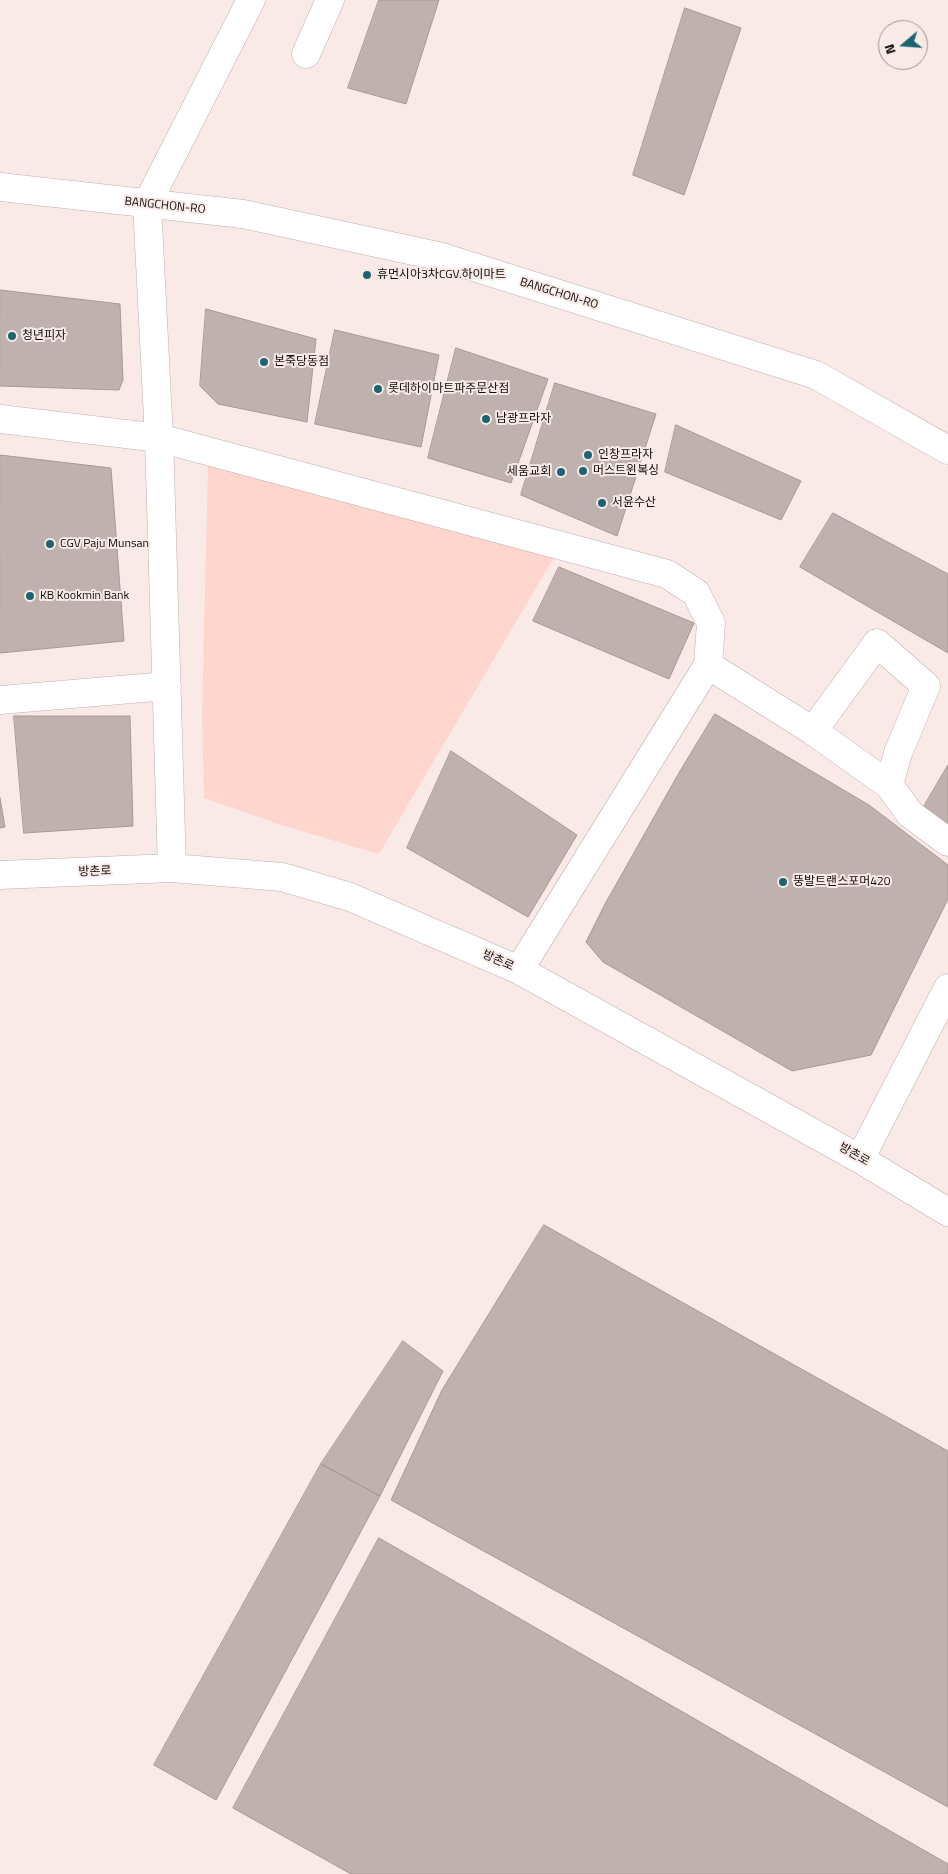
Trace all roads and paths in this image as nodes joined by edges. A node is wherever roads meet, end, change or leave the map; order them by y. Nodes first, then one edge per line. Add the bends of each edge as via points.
1 (251, 0) edge
2 (330, 0) edge
3 (306, 54) dead end
4 (0, 187) edge
5 (147, 204) junction
6 (0, 419) edge
7 (158, 438) junction
8 (948, 450) edge
9 (708, 665) junction
10 (166, 686) junction
11 (0, 700) edge
12 (813, 731) junction
13 (889, 785) junction
14 (948, 842) edge
15 (172, 868) junction
16 (0, 875) edge
17 (519, 970) junction
18 (948, 988) edge
19 (860, 1159) junction
20 (948, 1212) edge

1 - 5 street
2 - 3 street
4 - 5 street, BANGCHON-RO
5 - 7 street
5 - 8 street, BANGCHON-RO via 244,214 442,257 816,375
6 - 7 street
7 - 9 street via 667,574 696,593 711,623
7 - 10 street
9 - 12 street
9 - 17 street
10 - 11 street
10 - 15 street
12 - 13 street
12 - 13 street via 877,643 926,686 898,753
13 - 14 street via 910,814
15 - 16 street, 방촌로
15 - 17 street, 방촌로 via 282,877 350,898
17 - 19 street, 방촌로
18 - 19 street
19 - 20 street, 방촌로

